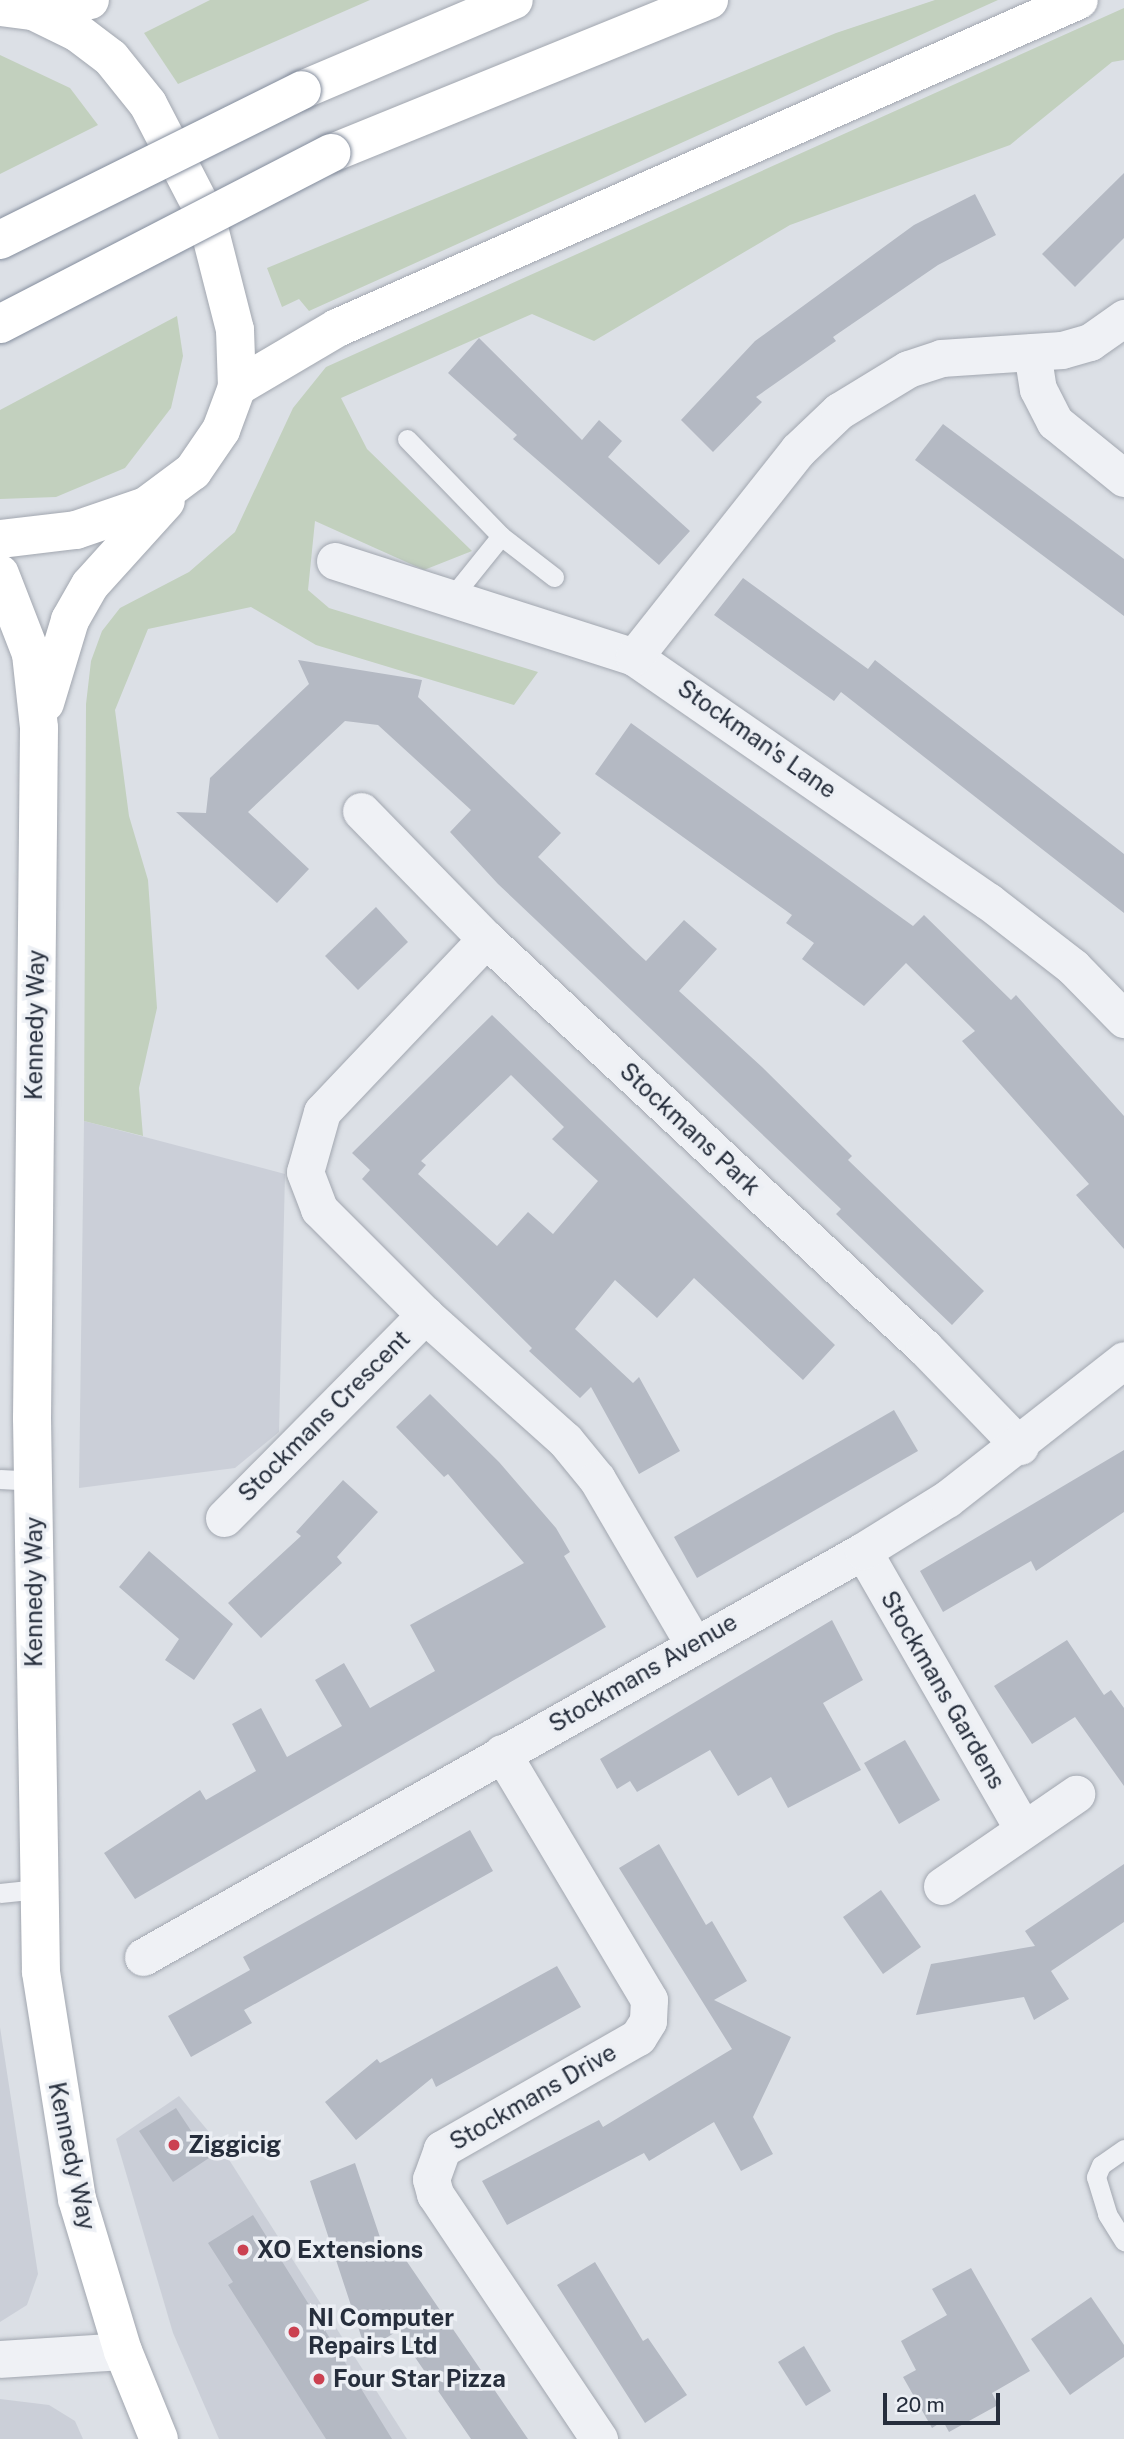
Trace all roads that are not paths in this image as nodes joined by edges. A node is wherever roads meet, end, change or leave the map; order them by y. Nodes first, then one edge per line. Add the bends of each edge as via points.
1 (90, 0) edge
2 (514, 0) edge
3 (709, 0) edge
4 (1079, 0) edge
5 (17, 9) edge
6 (0, 240) edge
7 (1124, 317) edge
8 (0, 324) edge
9 (1032, 352) junction
10 (237, 387) junction
11 (407, 439) dead end
12 (193, 471) junction
13 (1124, 478) edge
14 (501, 536) junction
15 (0, 539) edge
16 (335, 561) dead end
17 (0, 574) edge
18 (554, 577) dead end
19 (452, 597) junction
20 (634, 657) junction
21 (39, 728) junction
22 (361, 811) dead end
23 (486, 939) junction
24 (1124, 1018) edge
25 (425, 1315) junction
26 (1124, 1360) edge
27 (1020, 1446) junction
28 (16, 1480) edge
29 (224, 1518) dead end
30 (863, 1551) junction
31 (693, 1643) junction
32 (502, 1753) junction
33 (1076, 1794) dead end
34 (1023, 1829) junction
35 (942, 1886) dead end
36 (18, 1891) edge
37 (143, 1957) dead end
38 (1124, 2149) edge
39 (1124, 2241) edge
40 (123, 2351) junction
41 (0, 2359) edge
42 (159, 2439) edge
43 (599, 2439) edge

1 - 5 highway
2 - 6 highway, bridge via 302,90
3 - 8 highway, bridge via 332,153
4 - 10 highway via 337,328
5 - 10 highway via 78,33 111,58 148,104 206,216 235,330
7 - 9 street via 1090,342
9 - 13 street via 1038,388 1055,422
9 - 20 street via 941,358 908,369 839,411 798,450
10 - 12 highway via 220,430
11 - 14 lane
12 - 15 highway via 146,506 76,530
12 - 21 highway, Kennedy Way via 90,585 70,620
14 - 18 lane
14 - 19 lane
16 - 19 street, Stockman's Lane
17 - 21 highway, Kennedy Way via 32,654
19 - 20 street, Stockman's Lane
20 - 24 street, Stockman's Lane via 988,901 1073,967
21 - 28 highway, Kennedy Way
22 - 23 street, Stockmans Park
23 - 25 street, Stockmans Crescent via 323,1112 310,1139 305,1172 319,1209
23 - 27 street, Stockmans Park via 924,1347
25 - 29 street, Stockmans Crescent
25 - 31 street, Stockmans Crescent via 565,1440 597,1479
26 - 27 street, Stockmans Avenue
27 - 30 street, Stockmans Avenue
28 - 36 highway, Kennedy Way
30 - 31 street, Stockmans Avenue
30 - 34 street, Stockmans Gardens
31 - 32 street, Stockmans Avenue
32 - 37 street, Stockmans Avenue
32 - 43 street, Stockmans Drive via 649,2000 648,2021 638,2037 442,2149 431,2179 435,2194
33 - 34 street
34 - 35 street
36 - 40 highway, Kennedy Way via 43,1997 69,2162
38 - 39 lane via 1101,2165 1096,2177 1107,2214
40 - 41 street
40 - 42 highway, Kennedy Way

